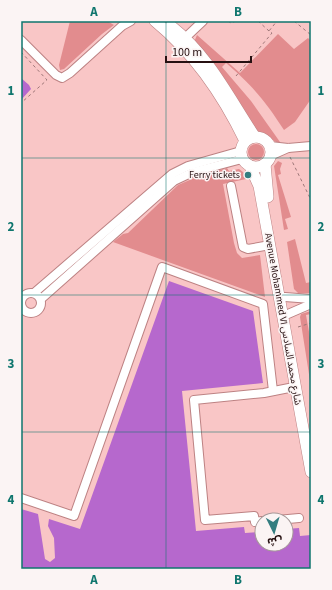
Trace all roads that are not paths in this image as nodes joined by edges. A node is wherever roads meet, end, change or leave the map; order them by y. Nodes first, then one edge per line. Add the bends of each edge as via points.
1 (131, 21) edge
2 (155, 21) edge
3 (165, 21) edge
4 (203, 21) edge
5 (124, 24) edge
6 (185, 38) junction
7 (21, 40) edge
8 (311, 146) edge
9 (247, 151) junction
10 (268, 155) junction
11 (231, 186) dead end
12 (270, 245) junction
13 (34, 293) junction
14 (285, 297) junction
15 (41, 299) junction
16 (311, 299) edge
17 (21, 304) edge
18 (311, 304) edge
19 (25, 314) edge
20 (288, 314) junction
21 (294, 387) junction
22 (273, 391) junction
23 (311, 440) edge
24 (311, 472) edge
25 (21, 498) edge
26 (254, 516) edge
27 (294, 518) edge
28 (299, 518) dead end

1 - 5 street
2 - 9 main road, Avenue Mohammed VI شارع محمد السادس via 198,64 227,106
3 - 6 main road, Avenue Mohammed VI شارع محمد السادس
4 - 6 street
5 - 7 street via 62,78
6 - 9 main road, Avenue Mohammed VI شارع محمد السادس via 212,69
8 - 10 street via 288,148
9 - 10 main road via 259,167
9 - 10 main road via 264,139
9 - 12 main road, Avenue Mohammed VI شارع محمد السادس via 259,186
9 - 13 street via 188,166 172,174
9 - 15 street via 174,181
10 - 14 main road, Avenue Mohammed VI شارع محمد السادس via 266,184
11 - 12 street via 243,247 248,249
12 - 21 main road, Avenue Mohammed VI شارع محمد السادس
13 - 15 street
13 - 17 street via 26,294
14 - 16 street
14 - 20 main road, Avenue Mohammed VI شارع محمد السادس
15 - 19 street via 38,309
17 - 19 street
18 - 20 street
20 - 23 main road, Avenue Mohammed VI شارع محمد السادس
21 - 22 street
21 - 24 main road, Avenue Mohammed VI شارع محمد السادس
22 - 25 street via 263,304 162,267 74,516
22 - 26 street via 194,400 205,520
27 - 28 street

